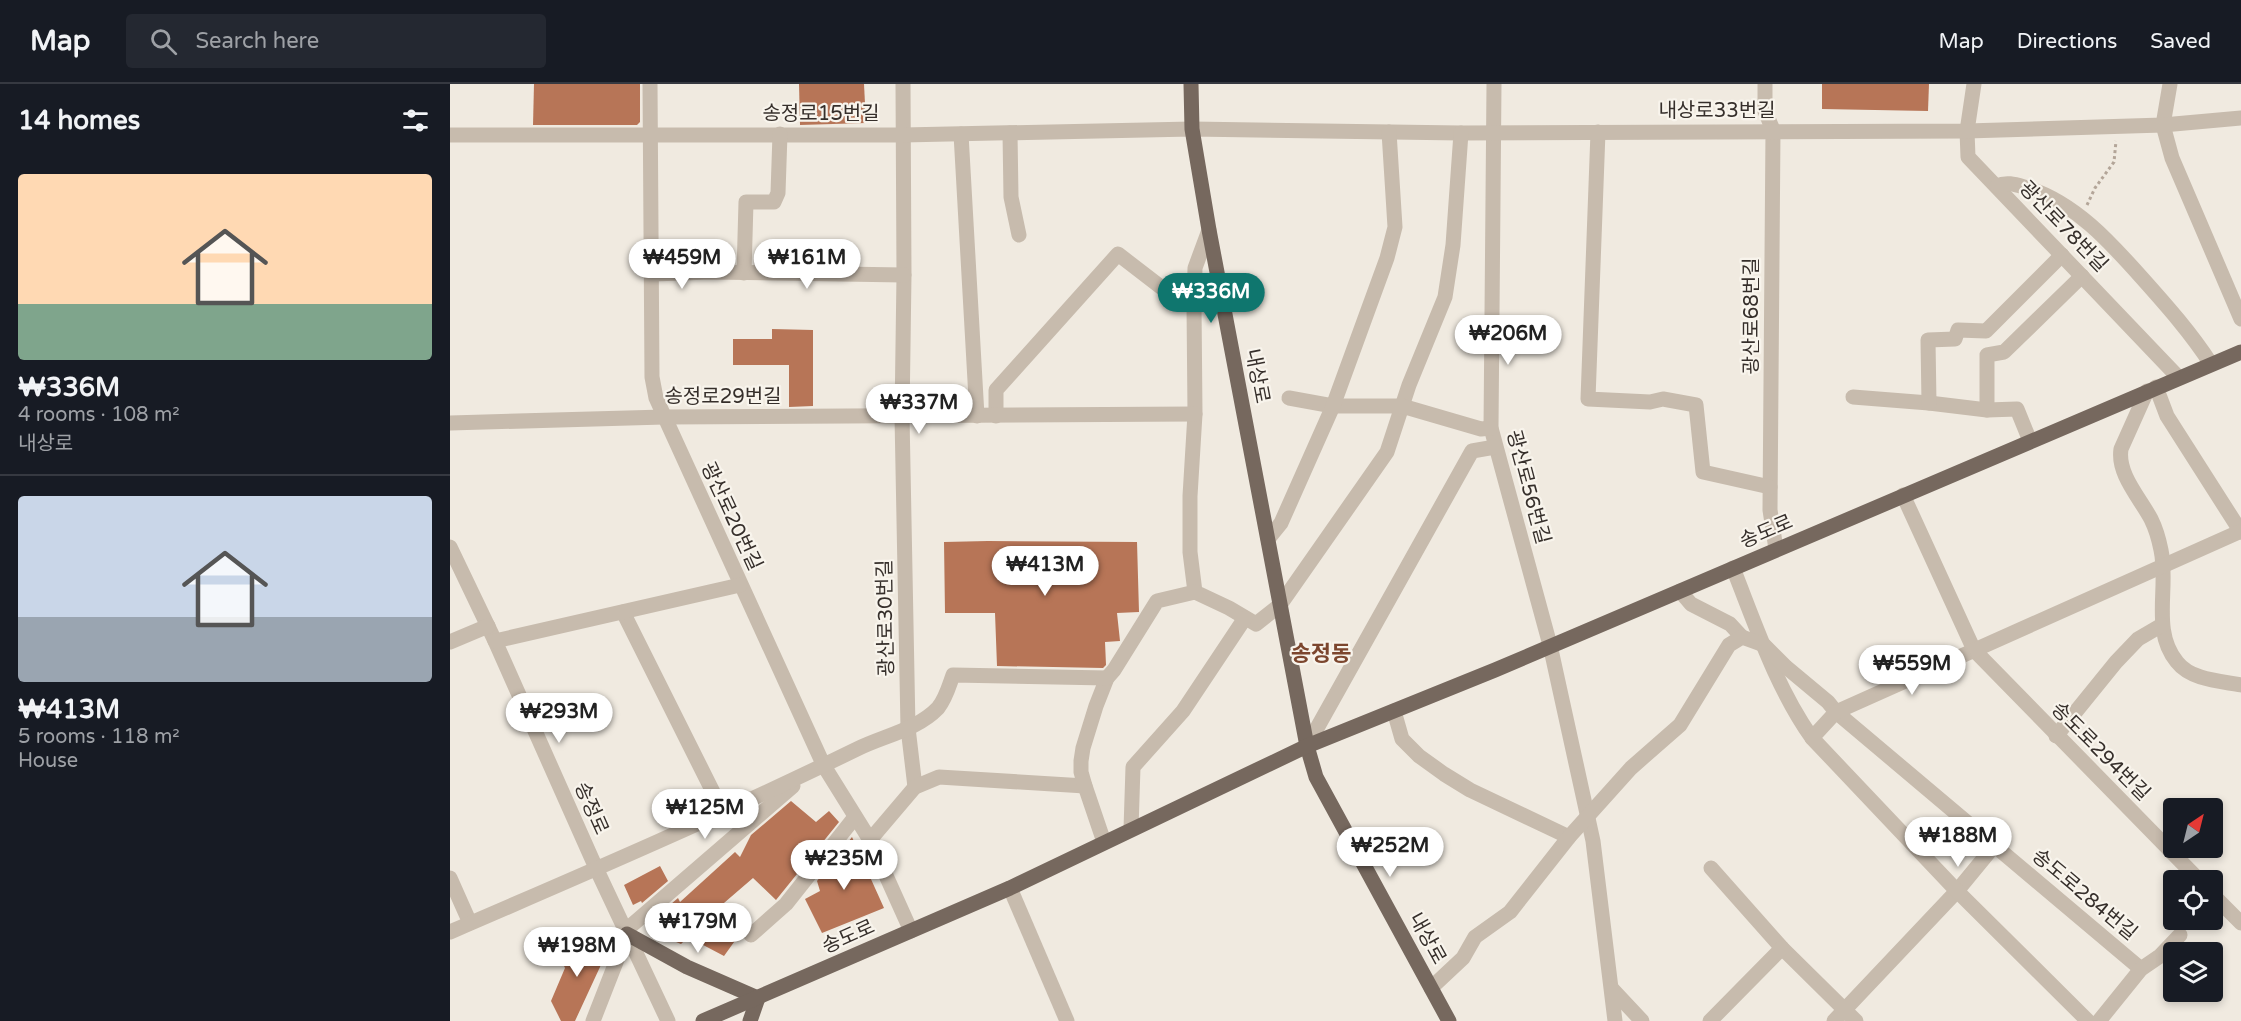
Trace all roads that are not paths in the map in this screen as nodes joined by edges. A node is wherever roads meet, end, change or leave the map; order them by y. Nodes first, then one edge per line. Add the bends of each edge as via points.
1 (650, 84) edge
2 (903, 84) edge
3 (1191, 84) edge
4 (1494, 84) edge
5 (1765, 84) edge
6 (1974, 84) edge
7 (2170, 84) edge
8 (2241, 118) edge
9 (2163, 125) junction
10 (1192, 129) junction
11 (1773, 130) junction
12 (1967, 131) junction
13 (1389, 132) junction
14 (1495, 132) junction
15 (1598, 132) junction
16 (1010, 133) junction
17 (1461, 133) junction
18 (651, 134) junction
19 (780, 134) junction
20 (961, 134) junction
21 (450, 135) edge
22 (903, 135) junction
23 (1997, 186) junction
24 (1209, 230) junction
25 (1019, 235) dead end
26 (2062, 255) junction
27 (744, 273) junction
28 (652, 274) junction
29 (904, 275) junction
30 (2082, 276) junction
31 (1194, 305) junction
32 (2241, 319) edge
33 (2241, 351) edge
34 (2211, 364) junction
35 (2179, 378) junction
36 (2152, 389) junction
37 (1853, 397) dead end
38 (1289, 398) dead end
39 (1929, 403) junction
40 (1333, 406) junction
41 (1402, 406) junction
42 (1987, 410) junction
43 (1195, 414) junction
44 (902, 416) junction
45 (977, 416) junction
46 (996, 416) junction
47 (664, 417) junction
48 (450, 423) edge
49 (1491, 428) junction
50 (2030, 441) junction
51 (1495, 447) junction
52 (1770, 487) junction
53 (1903, 495) junction
54 (2241, 531) edge
55 (1268, 539) junction
56 (450, 547) edge
57 (1776, 549) junction
58 (2163, 566) junction
59 (1733, 568) junction
60 (740, 585) junction
61 (1680, 591) junction
62 (1195, 592) junction
63 (1280, 605) junction
64 (623, 612) junction
65 (1245, 618) junction
66 (2162, 625) junction
67 (488, 626) junction
68 (1742, 637) junction
69 (495, 641) junction
70 (450, 642) edge
71 (1550, 645) junction
72 (1764, 645) junction
73 (1974, 650) junction
74 (1107, 678) junction
75 (2241, 685) edge
76 (1394, 711) junction
77 (1836, 712) junction
78 (908, 728) junction
79 (2056, 736) junction
80 (1812, 738) junction
81 (1307, 746) junction
82 (824, 766) junction
83 (807, 774) junction
84 (1085, 786) junction
85 (915, 787) junction
86 (723, 812) junction
87 (855, 817) junction
88 (1587, 817) junction
89 (1131, 829) junction
90 (1569, 837) junction
91 (870, 840) junction
92 (1104, 842) junction
93 (1994, 846) junction
94 (596, 868) junction
95 (1711, 868) dead end
96 (2189, 870) edge
97 (450, 878) edge
98 (1010, 888) junction
99 (1957, 891) junction
100 (2223, 905) edge
101 (470, 923) junction
102 (2241, 923) edge
103 (911, 931) junction
104 (450, 932) edge
105 (626, 933) junction
106 (751, 935) dead end
107 (2180, 935) dead end
108 (1782, 948) junction
109 (2141, 969) junction
110 (1431, 988) junction
111 (1612, 989) junction
112 (758, 998) junction
113 (1850, 1015) edge
114 (593, 1021) edge
115 (668, 1021) edge
116 (703, 1021) edge
117 (750, 1021) edge
118 (1067, 1021) edge
119 (1449, 1021) edge
120 (1615, 1021) edge
121 (1642, 1021) edge
122 (1710, 1021) edge
123 (1834, 1021) edge
124 (2088, 1021) edge
125 (2100, 1021) edge

1 - 18 street, 광산로20번길
2 - 22 street, 광산로30번길
3 - 10 main road, 내상로
4 - 14 street, 광산로56번길
5 - 11 street, 광산로68번길 via 1765,111
6 - 12 street, 광산로78번길
7 - 9 street
8 - 9 street, 내상로33번길
9 - 12 street, 내상로33번길
9 - 32 street via 2172,158
10 - 13 street, 내상로33번길
10 - 16 street, 송정로15번길
10 - 24 main road, 내상로
11 - 12 street, 내상로33번길
11 - 15 street, 내상로33번길
11 - 52 street, 광산로68번길
12 - 23 street, 광산로78번길 via 1968,157
13 - 17 street, 내상로33번길
13 - 40 street via 1395,227
14 - 15 street, 내상로33번길
14 - 17 street, 내상로33번길
14 - 49 street, 광산로56번길
15 - 52 street via 1588,399 1663,399 1696,405 1703,472
16 - 20 street, 송정로15번길
16 - 25 street via 1011,197
17 - 41 street via 1445,297
18 - 19 street, 송정로15번길
18 - 21 street, 송정로15번길
18 - 28 street, 광산로20번길
19 - 22 street, 송정로15번길
19 - 27 street via 774,202 746,202
20 - 22 street, 송정로15번길
20 - 45 street
22 - 29 street, 광산로30번길
23 - 26 street, 광산로78번길
23 - 34 street via 2012,184 2034,190 2061,203 2102,235 2190,333
24 - 31 street via 1195,268
24 - 55 main road, 내상로
26 - 30 street, 광산로78번길
26 - 39 street via 1986,331 1958,330 1955,339 1928,339
27 - 28 street
27 - 29 street
28 - 47 street, 광산로20번길 via 652,377
29 - 44 street, 광산로30번길
30 - 35 street, 광산로78번길
30 - 42 street via 2004,352 1987,355
31 - 43 street
31 - 46 street via 1179,301 1118,254 996,390
33 - 34 main road, 송도로
34 - 35 main road, 송도로
35 - 36 main road, 송도로
36 - 50 main road, 송도로
36 - 54 street
36 - 58 street via 2121,448 2120,458 2151,521
37 - 39 street
38 - 40 street
39 - 42 street
40 - 41 street
40 - 55 street via 1281,523
41 - 49 street via 1481,429
41 - 63 street via 1387,452
42 - 50 street via 2017,409
43 - 46 street, 송정로29번길
43 - 62 street via 1190,496
44 - 45 street, 송정로29번길
44 - 47 street, 송정로29번길
44 - 78 street, 광산로30번길
45 - 46 street, 송정로29번길
47 - 48 street, 송정로29번길
47 - 60 street, 광산로20번길
49 - 51 street, 광산로56번길
50 - 53 main road, 송도로
51 - 71 street, 광산로56번길
51 - 81 street via 1472,451
52 - 57 street, 광산로68번길
53 - 57 main road, 송도로
53 - 73 street, 송도로294번길
54 - 58 street
55 - 63 main road, 내상로
56 - 67 street, 송정로
57 - 59 main road, 송도로
58 - 66 street
58 - 73 street
59 - 61 main road, 송도로
59 - 72 street
60 - 64 street
60 - 82 street, 광산로20번길
61 - 68 street via 1691,604 1730,624
61 - 71 main road, 송도로
62 - 65 street
62 - 74 street via 1157,601
63 - 65 street via 1256,624
63 - 81 main road, 내상로
64 - 69 street
64 - 86 street
65 - 89 street via 1183,711 1133,767
66 - 75 street via 2168,649 2178,664 2197,676
66 - 79 street via 2138,639 2116,662
67 - 69 street, 송정로
67 - 70 street
68 - 72 street
68 - 88 street via 1729,645 1680,725 1631,768
69 - 94 street, 송정로
71 - 76 main road, 송도로
71 - 88 street, 광산로56번길
72 - 77 street, 송도로284번길
72 - 80 street via 1794,713
73 - 77 street
73 - 79 street, 송도로294번길
74 - 78 street via 953,675 938,708
74 - 84 street via 1083,748 1081,772
76 - 81 main road, 송도로
76 - 90 street via 1402,739 1444,774
77 - 80 street
77 - 93 street, 송도로284번길
78 - 82 street
78 - 85 street, 광산로30번길
79 - 96 street, 송도로294번길
80 - 99 street
81 - 89 main road, 송도로
81 - 110 main road, 내상로 via 1316,777
82 - 83 street
82 - 87 street, 광산로20번길
83 - 86 street
83 - 105 street
84 - 85 street via 939,777
84 - 92 street
85 - 91 street
86 - 94 street
87 - 91 street, 광산로20번길
87 - 106 street via 786,904
88 - 90 street
88 - 111 street, 광산로56번길
89 - 92 main road, 송도로
90 - 110 street via 1510,912 1475,938 1462,958
91 - 103 street, 광산로20번길
92 - 98 main road, 송도로
93 - 99 street
93 - 109 street, 송도로284번길
94 - 101 street
94 - 105 street, 송정로
95 - 108 street
97 - 101 street
98 - 103 main road, 송도로
98 - 118 street
99 - 113 street
99 - 124 street
100 - 102 street
101 - 104 street
103 - 112 main road, 송도로
105 - 112 main road via 687,967
105 - 114 street
105 - 115 street, 송정로
107 - 109 street
108 - 113 street
108 - 122 street
109 - 125 street
110 - 119 main road, 내상로
111 - 120 street, 광산로56번길
111 - 121 street
112 - 116 main road, 송도로
112 - 117 main road
113 - 123 street

